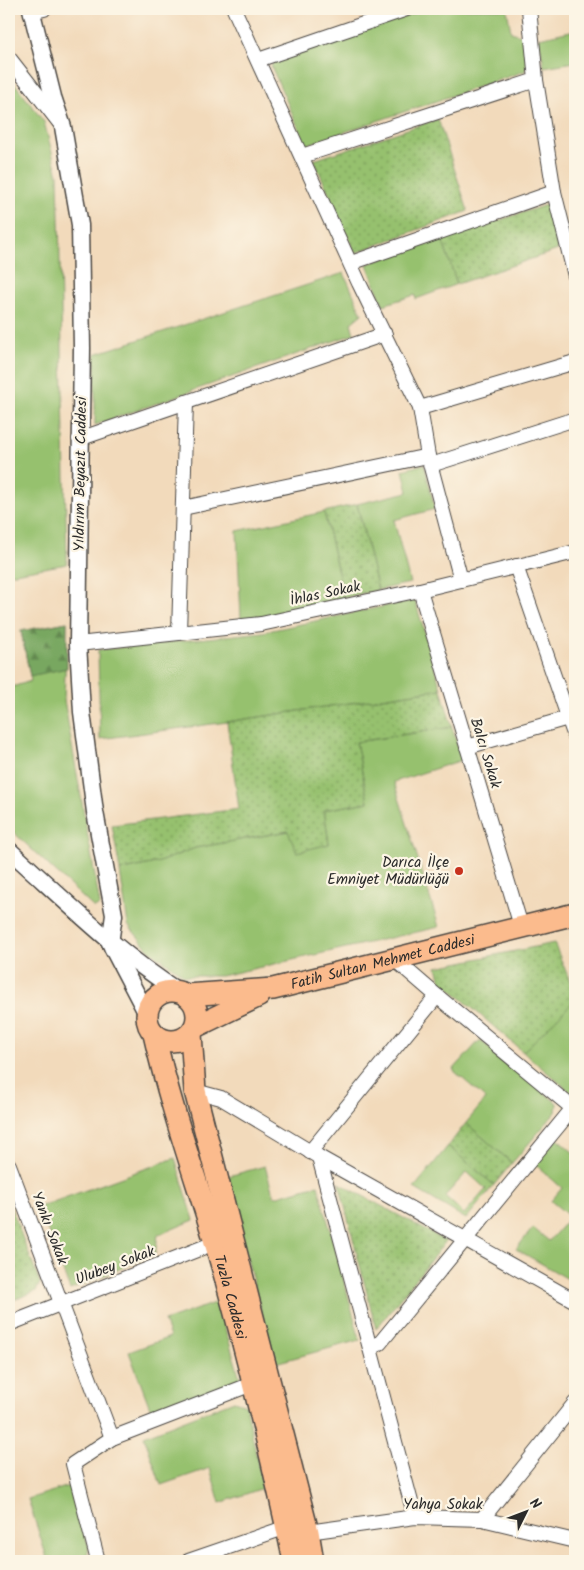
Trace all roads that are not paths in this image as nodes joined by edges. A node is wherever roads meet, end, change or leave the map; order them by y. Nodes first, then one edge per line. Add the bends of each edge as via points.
1 (234, 9) edge
2 (407, 9) edge
3 (529, 9) edge
4 (35, 10) edge
5 (9, 58) edge
6 (258, 60) junction
7 (536, 80) junction
8 (63, 127) junction
9 (302, 156) junction
10 (554, 192) junction
11 (351, 263) junction
12 (575, 276) edge
13 (385, 334) junction
14 (575, 362) edge
15 (186, 402) junction
16 (420, 408) junction
17 (575, 419) edge
18 (79, 439) junction
19 (430, 460) junction
20 (183, 508) junction
21 (575, 552) edge
22 (516, 566) junction
23 (461, 580) junction
24 (420, 590) junction
25 (179, 632) junction
26 (78, 644) junction
27 (572, 717) edge
28 (575, 737) edge
29 (467, 747) junction
30 (9, 850) edge
31 (575, 914) edge
32 (521, 926) junction
33 (110, 943) junction
34 (393, 958) junction
35 (273, 989) junction
36 (182, 993) junction
37 (437, 996) junction
38 (147, 1014) junction
39 (193, 1030) junction
40 (154, 1034) junction
41 (195, 1091) junction
42 (574, 1109) edge
43 (314, 1155) junction
44 (9, 1165) edge
45 (464, 1238) junction
46 (224, 1240) junction
47 (575, 1301) edge
48 (62, 1303) junction
49 (9, 1324) edge
50 (370, 1348) junction
51 (252, 1384) junction
52 (575, 1403) edge
53 (112, 1438) junction
54 (415, 1517) junction
55 (482, 1519) junction
56 (287, 1527) junction
57 (308, 1532) junction
58 (575, 1541) edge
59 (98, 1561) edge
60 (188, 1561) edge
61 (294, 1561) edge
62 (313, 1561) edge

1 - 6 street
2 - 6 street
3 - 7 street
4 - 8 street, Yıldırım Beyazıt Caddesi via 53,97
5 - 8 street
6 - 9 street
7 - 9 street
7 - 10 street
8 - 18 street, Yıldırım Beyazıt Caddesi via 80,225 82,348
9 - 11 street
10 - 11 street
10 - 12 street
11 - 13 street
13 - 15 street
13 - 16 street
14 - 16 street
15 - 18 street
15 - 20 street
16 - 19 street
17 - 19 street
18 - 26 street, Yıldırım Beyazıt Caddesi
19 - 20 street
19 - 23 street
20 - 25 street
21 - 22 street, İhlas Sokak
22 - 23 street, İhlas Sokak
22 - 27 street
23 - 24 street, İhlas Sokak
24 - 25 street, İhlas Sokak via 261,624
24 - 29 street, Balcı Sokak
25 - 26 street, İhlas Sokak
26 - 33 street, Yıldırım Beyazıt Caddesi via 82,712 95,812 114,915
27 - 28 street
27 - 29 street
29 - 32 street, Balcı Sokak
30 - 33 street
31 - 32 main road, Fatih Sultan Mehmet Caddesi
32 - 34 main road, Fatih Sultan Mehmet Caddesi
33 - 36 street
33 - 38 street
34 - 35 main road, Fatih Sultan Mehmet Caddesi
34 - 37 street
35 - 36 main road, Fatih Sultan Mehmet Caddesi
35 - 39 main road
36 - 38 main road via 171,991 158,995
36 - 39 main road via 196,1008
37 - 42 street
37 - 43 street
38 - 40 main road
39 - 40 main road via 177,1041 169,1042
39 - 41 main road, Tuzla Caddesi
40 - 46 main road, Tuzla Caddesi via 163,1072
41 - 43 street via 221,1098
41 - 46 main road, Tuzla Caddesi
42 - 45 street
43 - 45 street
43 - 50 street
44 - 48 street, Yankı Sokak
45 - 47 street
45 - 50 street via 380,1343
46 - 48 street, Ulubey Sokak
46 - 51 main road, Tuzla Caddesi
46 - 57 main road, Tuzla Caddesi
48 - 49 street, Ulubey Sokak
48 - 53 street, Yankı Sokak
50 - 54 street
51 - 53 street
51 - 56 main road, Tuzla Caddesi
52 - 55 street
53 - 59 street via 73,1464
54 - 55 street, Yahya Sokak
54 - 57 street, Yahya Sokak
55 - 58 street, Yahya Sokak
56 - 60 street
56 - 61 main road, Tuzla Caddesi
57 - 62 main road, Tuzla Caddesi

